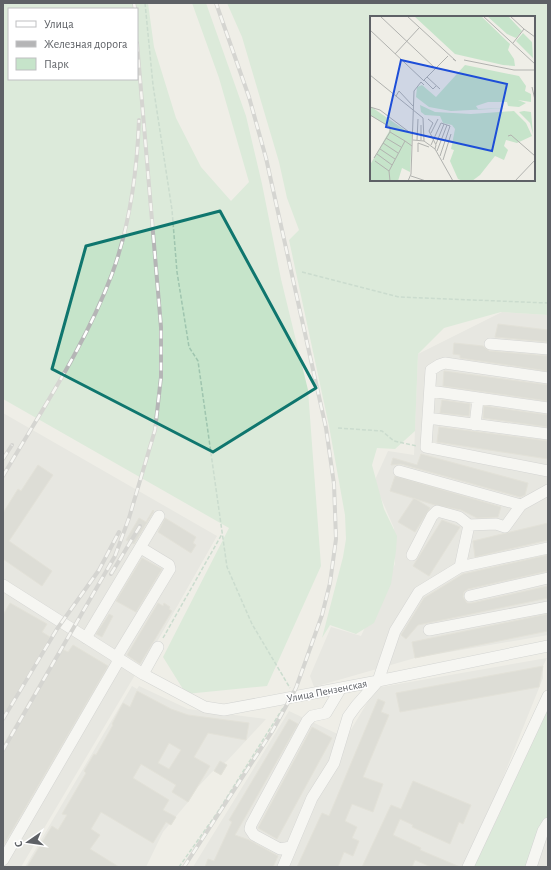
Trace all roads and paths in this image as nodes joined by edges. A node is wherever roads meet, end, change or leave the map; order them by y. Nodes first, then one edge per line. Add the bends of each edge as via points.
1 (144, 3) edge
2 (302, 272) dead end
3 (548, 303) edge
4 (490, 344) dead end
5 (548, 349) edge
6 (548, 378) edge
7 (430, 391) junction
8 (478, 399) junction
9 (548, 408) edge
10 (428, 418) junction
11 (476, 425) junction
12 (338, 428) dead end
13 (548, 434) edge
14 (426, 447) junction
15 (548, 471) edge
16 (399, 472) dead end
17 (548, 490) edge
18 (521, 504) junction
19 (159, 516) dead end
20 (469, 525) junction
21 (222, 534) junction
22 (141, 548) junction
23 (548, 548) edge
24 (412, 555) dead end
25 (460, 567) junction
26 (548, 578) edge
27 (4, 587) edge
28 (470, 596) dead end
29 (548, 607) edge
30 (429, 630) dead end
31 (86, 638) junction
32 (548, 646) edge
33 (158, 647) joint
34 (118, 659) junction
35 (143, 674) junction
36 (378, 681) junction
37 (341, 688) junction
38 (548, 696) edge
39 (289, 698) junction
40 (548, 823) edge
41 (291, 847) junction
42 (3, 860) edge
43 (178, 867) edge
44 (283, 867) edge
45 (468, 867) edge
46 (531, 867) edge

1 - 21 path via 153,85 172,210 178,279 189,347 198,361
2 - 3 path via 399,297
4 - 5 street
6 - 7 street via 445,363 431,370
7 - 8 street
7 - 10 street
8 - 9 street
8 - 11 street
10 - 11 street
10 - 14 street
11 - 13 street
12 - 14 path via 382,431 394,441
14 - 15 street
16 - 18 street
17 - 18 street
18 - 20 street via 505,527 496,524
19 - 22 street
20 - 24 street via 458,517 437,511
20 - 25 street
21 - 33 path
21 - 39 path via 227,567 252,624 289,685
22 - 31 street
22 - 34 street via 169,565 170,569
23 - 25 street
25 - 36 street via 419,592 394,630
26 - 28 street
27 - 31 street, Улица Пензенская
29 - 30 street
31 - 34 street, Улица Пензенская
32 - 36 street, Улица Пензенская
33 - 35 street
34 - 35 street, Улица Пензенская
34 - 42 street
35 - 39 street, Улица Пензенская via 205,707 218,710
36 - 37 street, Улица Пензенская
36 - 41 street via 348,717 334,763 312,798
37 - 39 street, Улица Пензенская
37 - 41 street via 326,713 312,716 307,721 251,825 250,829 254,835 280,848
38 - 45 street
39 - 43 path via 217,813
40 - 46 street via 542,831
41 - 44 street

